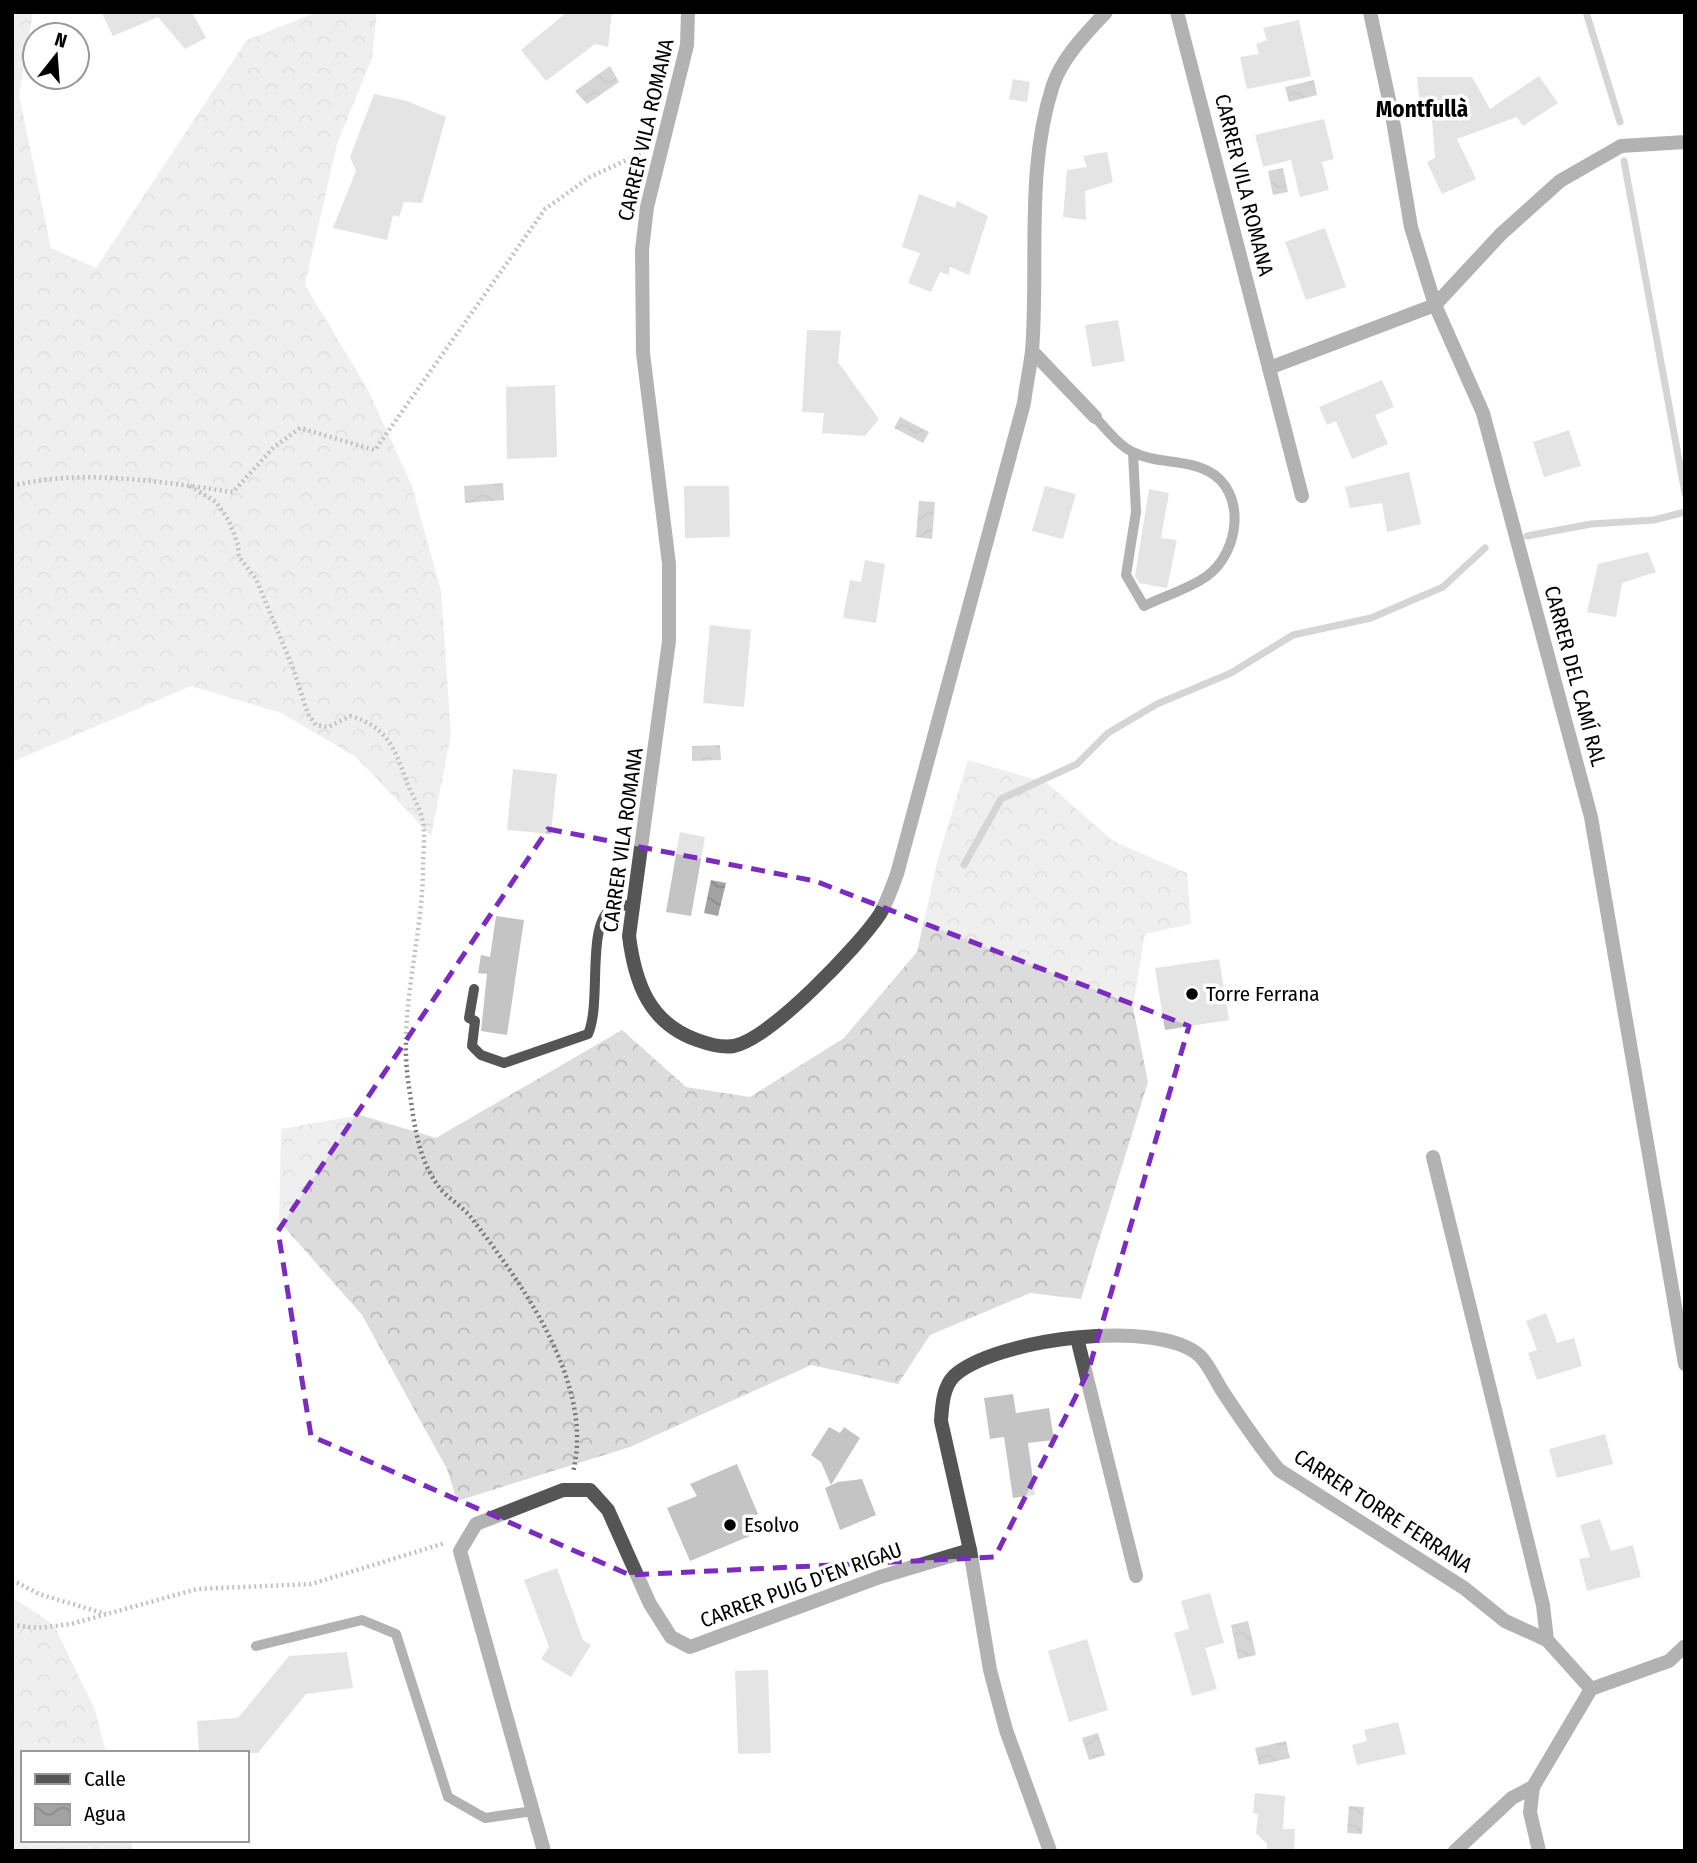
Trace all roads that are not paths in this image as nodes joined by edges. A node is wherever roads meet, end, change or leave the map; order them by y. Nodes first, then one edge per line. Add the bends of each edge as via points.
1 (688, 12) edge
2 (1105, 12) edge
3 (1177, 12) edge
4 (1370, 12) edge
5 (1685, 142) edge
6 (1435, 305) junction
7 (1032, 351) junction
8 (1269, 368) junction
9 (1095, 417) joint
10 (1133, 453) junction
11 (1302, 496) dead end
12 (632, 905) junction
13 (474, 989) dead end
14 (1433, 1157) dead end
15 (1077, 1338) junction
16 (1685, 1364) edge
17 (970, 1550) junction
18 (1136, 1576) dead end
19 (1547, 1640) junction
20 (256, 1646) dead end
21 (1685, 1646) edge
22 (1591, 1689) junction
23 (1533, 1787) junction
24 (533, 1811) junction
25 (544, 1851) edge
26 (1051, 1851) edge
27 (1455, 1851) edge
28 (1539, 1851) edge

1 - 12 street, CARRER VILA ROMANA via 687,46 647,207 640,305 669,565 669,641
2 - 7 street, CARRER VILA ROMANA via 1071,51 1053,84 1034,218
3 - 8 street, CARRER VILA ROMANA
4 - 6 street, CARRER DEL CAMÍ RAL via 1411,227
5 - 6 street via 1621,146 1560,181 1501,234
6 - 8 street
6 - 16 street, CARRER DEL CAMÍ RAL via 1483,413 1591,817
7 - 9 street
7 - 12 street, CARRER VILA ROMANA via 1024,403 910,832 881,912 860,941 790,1009 758,1036 734,1046 710,1045 681,1034 660,1019 643,995 633,967
8 - 11 street, CARRER VILA ROMANA
9 - 10 lane
10 - 10 lane via 1208,471 1226,485 1235,502 1234,530 1222,560 1208,576 1144,606 1126,575 1136,512
12 - 13 lane via 612,907 597,931 596,1017 589,1034 504,1063 481,1055 472,1046 475,1021 469,1018
14 - 19 street
15 - 17 street, CARRER TORRE FERRANA via 1026,1346 976,1361 952,1377 942,1400 941,1421
15 - 18 street
15 - 19 street, CARRER TORRE FERRANA via 1134,1336 1174,1342 1200,1356 1279,1470 1464,1588 1504,1621
17 - 24 street, CARRER PUIG D'EN RIGAU via 880,1577 690,1647 671,1637 650,1604 608,1510 590,1490 568,1490 476,1524 460,1551
17 - 26 street via 990,1670 1006,1730
19 - 22 street, CARRER TORRE FERRANA
20 - 24 lane via 362,1620 396,1634 448,1797 485,1818
21 - 22 street via 1669,1661
22 - 23 street
23 - 27 street via 1512,1798
23 - 28 street via 1530,1812
24 - 25 street

